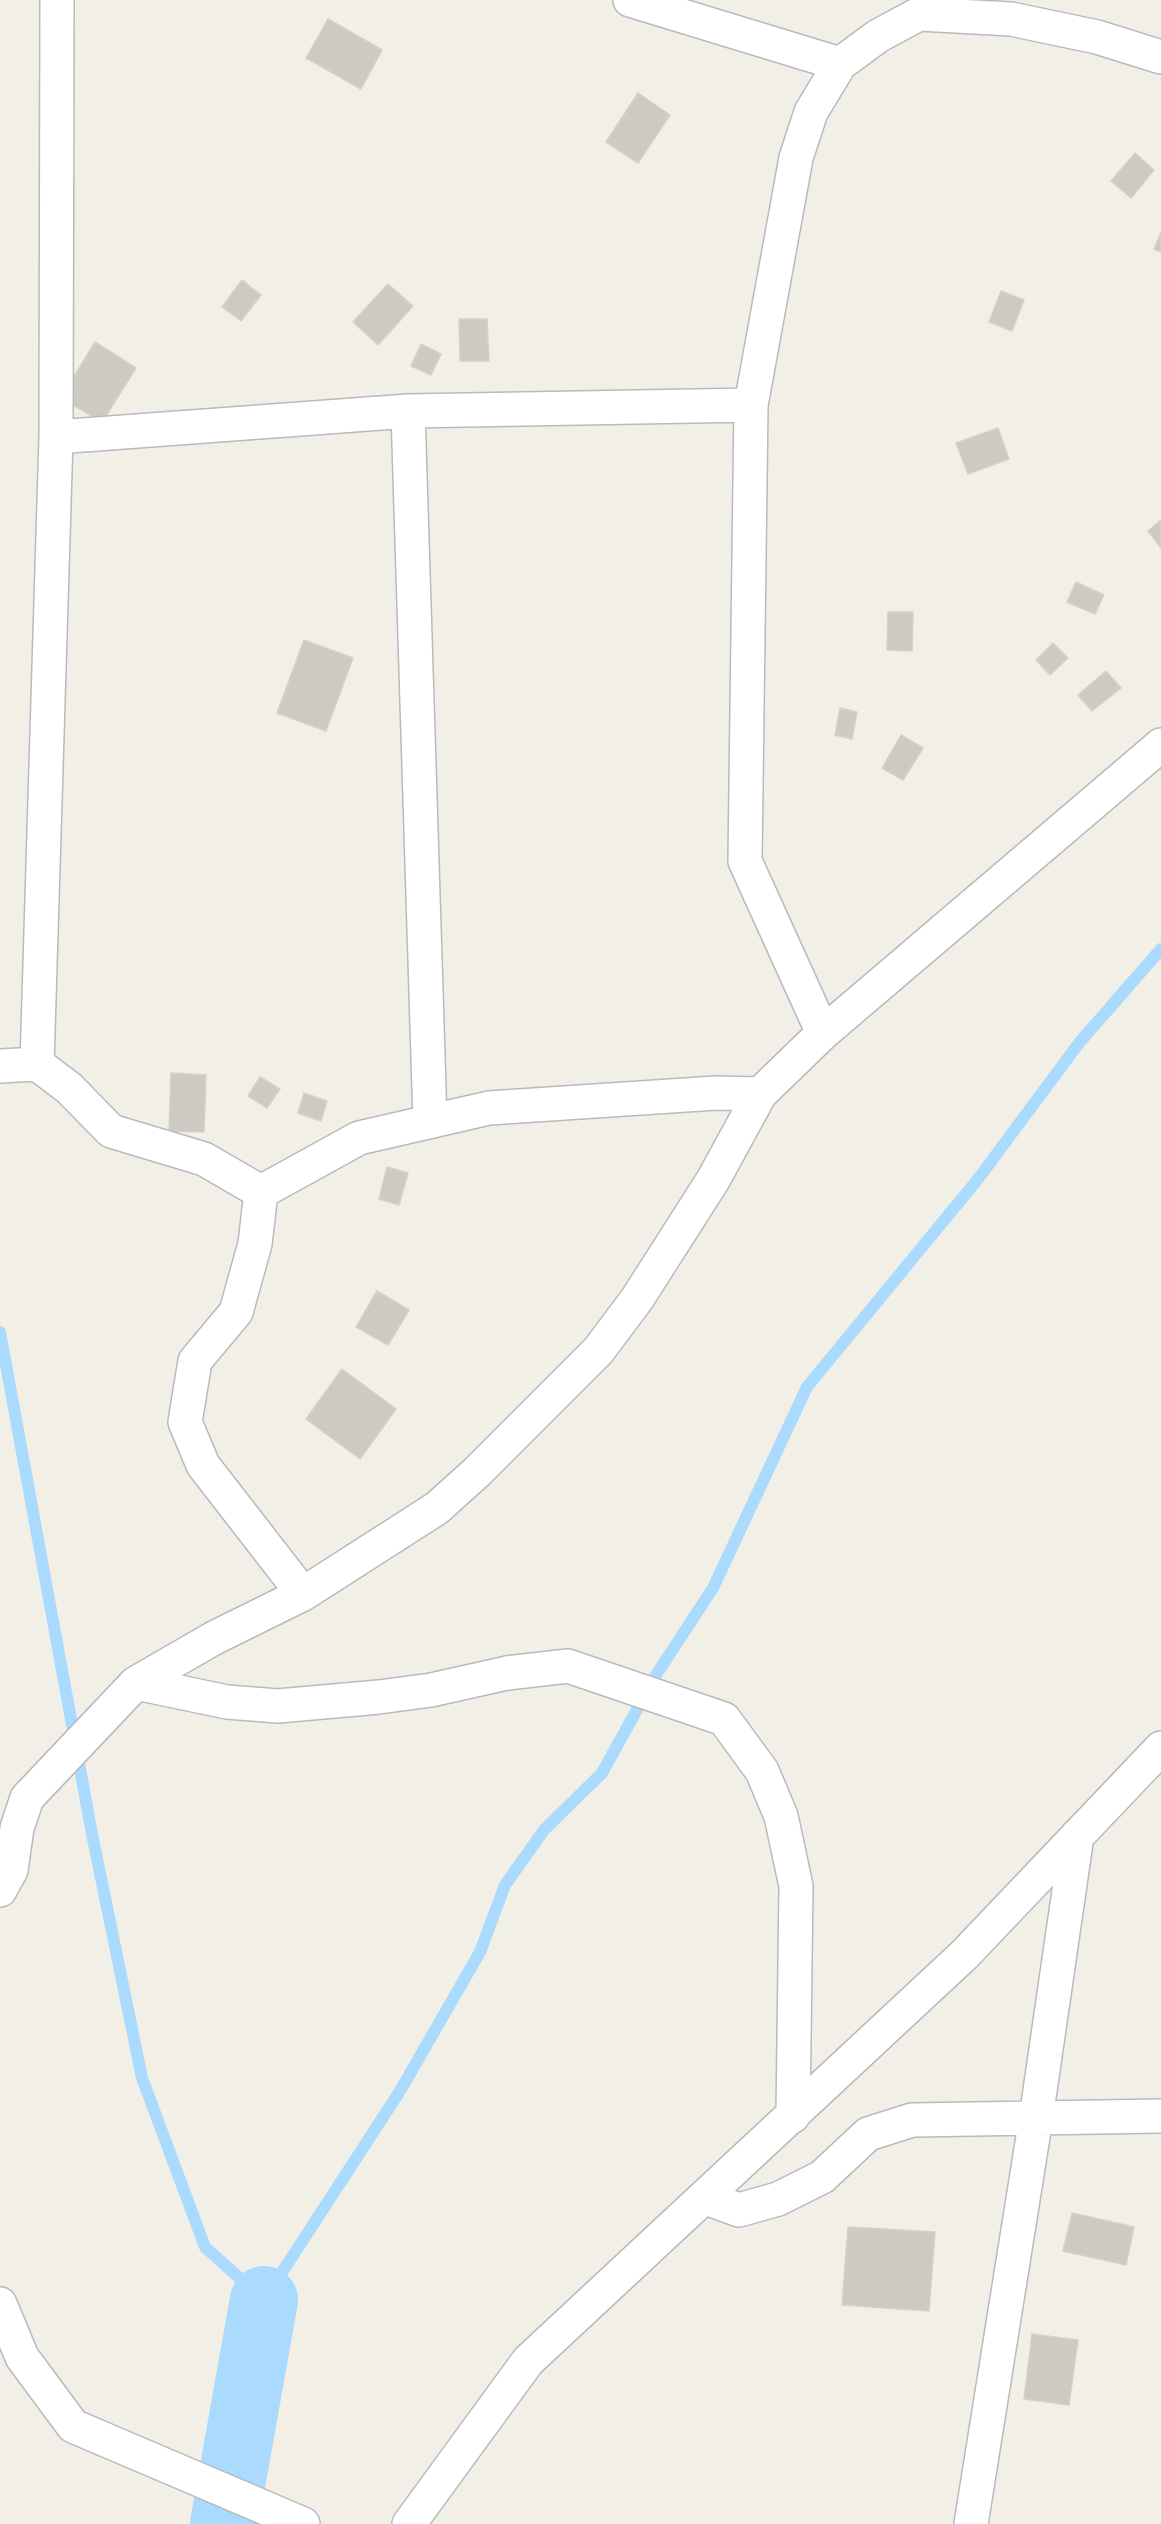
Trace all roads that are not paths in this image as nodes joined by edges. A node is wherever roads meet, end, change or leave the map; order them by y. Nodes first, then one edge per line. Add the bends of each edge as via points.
1 (57, 0) edge
2 (630, 0) edge
3 (1161, 57) edge
4 (840, 64) junction
5 (751, 405) junction
6 (408, 411) junction
7 (56, 437) junction
8 (1161, 745) edge
9 (823, 1034) junction
10 (37, 1064) junction
11 (0, 1066) edge
12 (760, 1094) junction
13 (430, 1121) junction
14 (261, 1191) junction
15 (303, 1594) junction
16 (136, 1683) junction
17 (1161, 1748) edge
18 (1077, 1836) junction
19 (0, 1890) edge
20 (793, 2116) junction
21 (1161, 2116) edge
22 (1036, 2118) junction
23 (706, 2198) junction
24 (0, 2304) edge
25 (303, 2524) edge
26 (409, 2524) edge
27 (971, 2524) edge

1 - 7 street
2 - 4 street
3 - 4 street via 1097,37 1011,19 919,14 878,36
4 - 5 street via 811,112 796,158
5 - 6 street
5 - 9 street via 745,861
6 - 7 street
6 - 13 street
7 - 10 street
8 - 9 street
9 - 12 street
10 - 11 street
10 - 14 street via 69,1088 111,1131 204,1159
12 - 13 street via 554,1102 489,1108
12 - 15 street via 713,1180 637,1299 598,1351 437,1509
13 - 14 street via 359,1138
14 - 15 street via 255,1244 236,1312 195,1361 185,1422 203,1465
15 - 16 street via 214,1638
16 - 19 street via 27,1798 17,1828 11,1870
16 - 20 street via 227,1702 278,1706 379,1697 568,1666 724,1719 766,1780 782,1816 796,1886
17 - 18 street
18 - 20 street via 964,1955
18 - 22 street
20 - 23 street
21 - 22 street
22 - 23 street via 912,2120 868,2134 822,2177 778,2199 739,2210
22 - 27 street
23 - 26 street via 528,2361
24 - 25 street via 22,2357 73,2426

